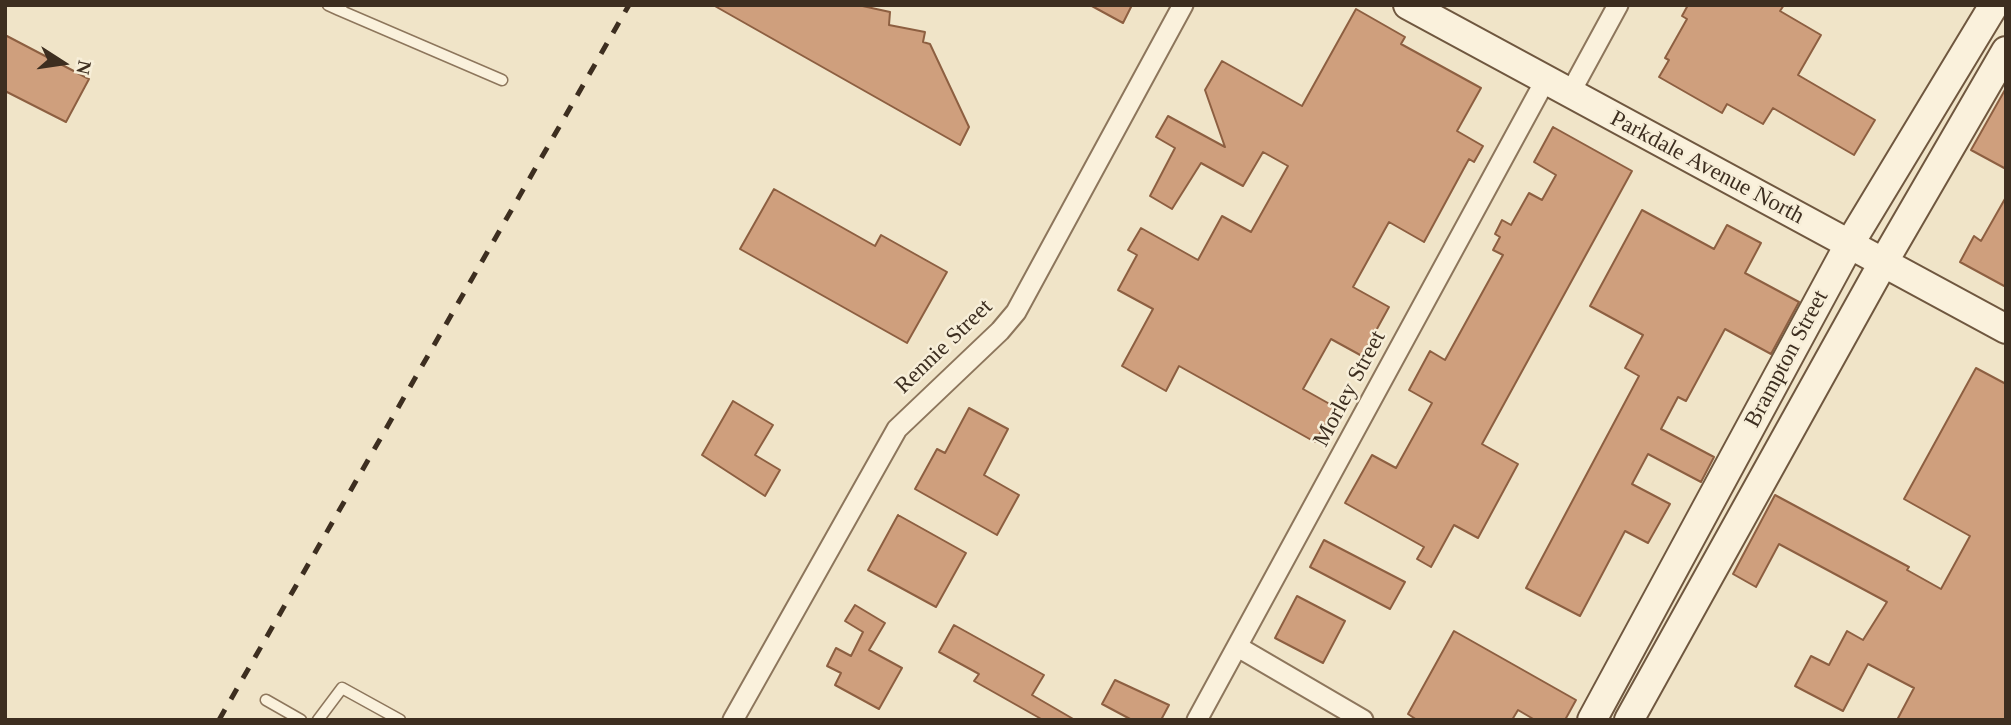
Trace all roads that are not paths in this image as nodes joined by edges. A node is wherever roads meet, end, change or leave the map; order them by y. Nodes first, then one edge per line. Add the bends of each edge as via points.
1 (328, 5) edge
2 (1183, 5) edge
3 (1408, 5) edge
4 (1618, 5) edge
5 (1994, 5) edge
6 (341, 8) edge
7 (2006, 51) edge
8 (502, 80) dead end
9 (1557, 88) junction
10 (1850, 243) junction
11 (1884, 262) junction
12 (2006, 329) edge
13 (1238, 647) junction
14 (266, 700) dead end
15 (301, 720) edge
16 (318, 720) edge
17 (400, 720) edge
18 (733, 720) edge
19 (1197, 720) edge
20 (1363, 720) edge
21 (1592, 720) edge
22 (1629, 720) edge

1 - 6 lane
2 - 18 street, Rennie Street via 1016,312 897,429
3 - 9 street, Parkdale Avenue North
4 - 9 street, Morley Street
5 - 10 street, Brampton Street
6 - 8 lane
7 - 11 street, Brampton Street
9 - 10 street, Parkdale Avenue North
9 - 13 street, Morley Street
10 - 11 street, Parkdale Avenue North
10 - 21 street, Brampton Street
11 - 12 street, Parkdale Avenue North
11 - 22 street, Brampton Street
13 - 19 street, Morley Street
13 - 20 street
14 - 15 lane
16 - 17 lane via 342,688

